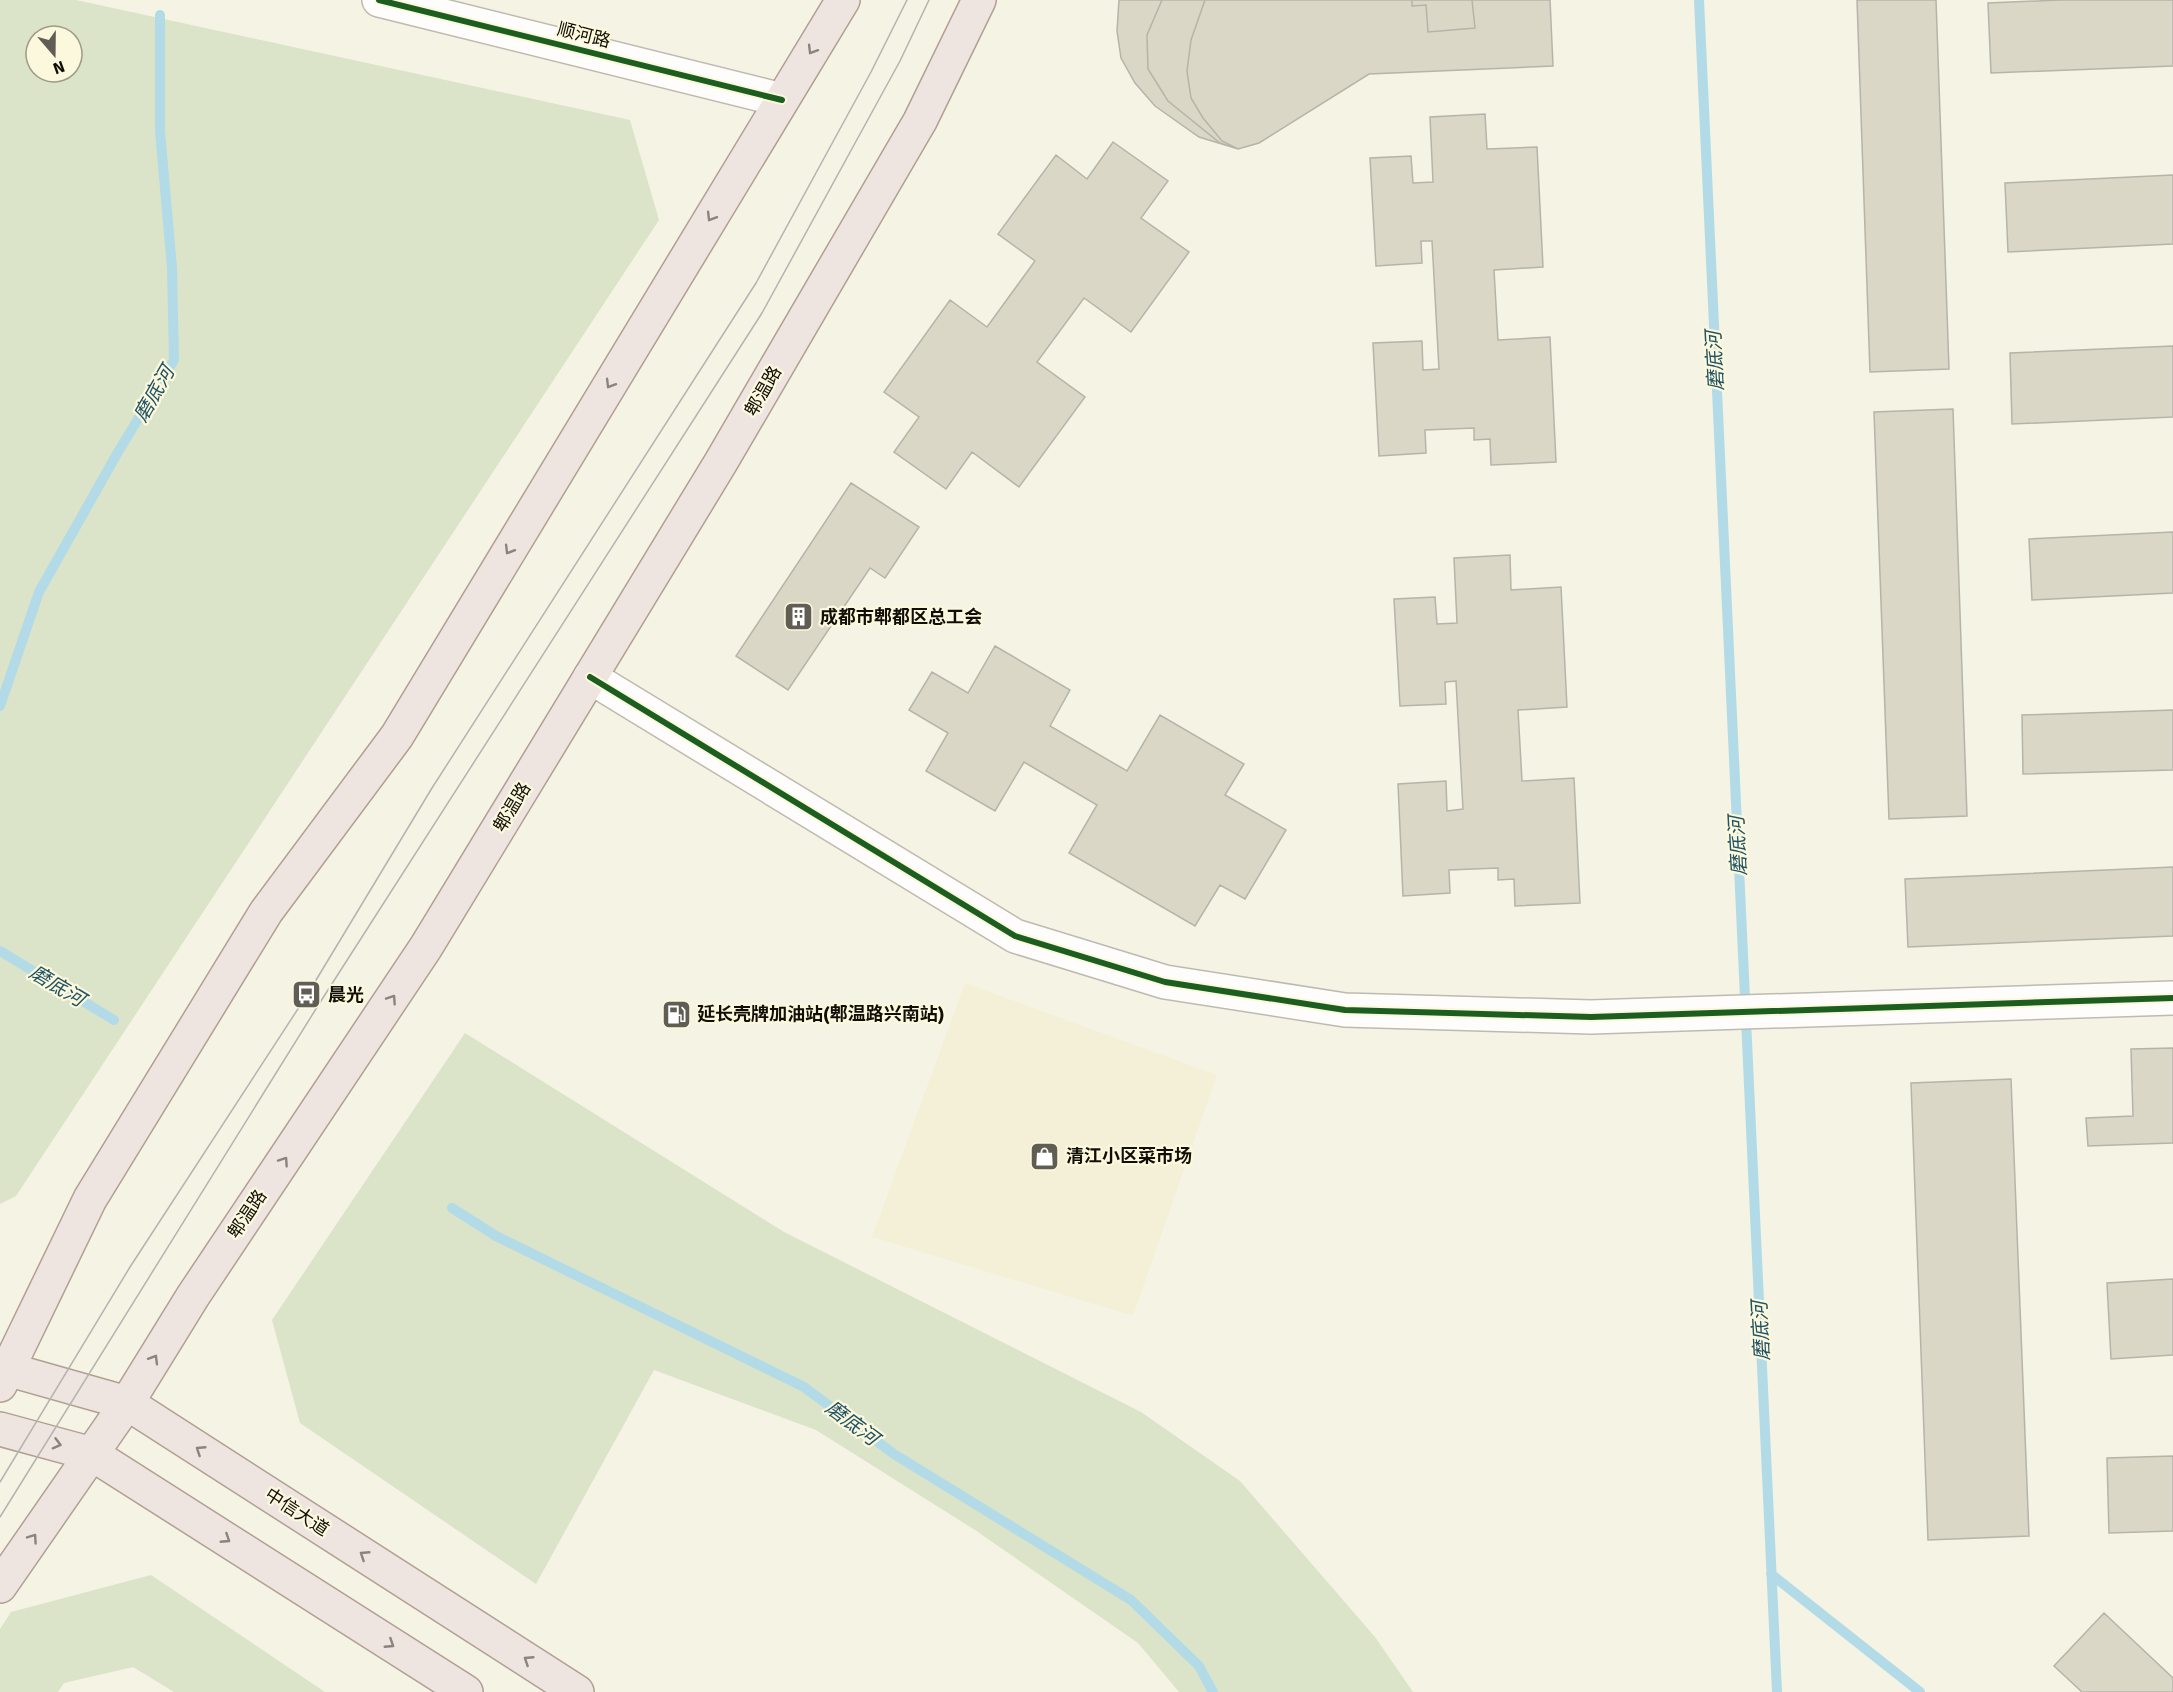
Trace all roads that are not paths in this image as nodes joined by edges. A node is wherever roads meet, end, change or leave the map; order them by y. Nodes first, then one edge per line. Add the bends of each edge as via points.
1 (379, 0) edge
2 (843, 0) edge
3 (979, 0) edge
4 (782, 100) junction
5 (590, 677) junction
6 (2173, 998) edge
7 (3, 1374) edge
8 (127, 1403) junction
9 (0, 1429) edge
10 (92, 1454) junction
11 (0, 1586) edge
12 (466, 1692) edge
13 (577, 1692) edge

1 - 4 street, 顺河路
2 -> 4 main road
3 - 5 main road, 郫温路 via 920,121
4 -> 7 main road via 397,736 266,912 90,1199
5 - 6 street via 1015,936 1165,982 1345,1010 1591,1017
8 -> 5 main road, 郫温路 via 193,1296 426,947
7 - 8 main road, 中信大道
8 - 10 main road, 郫温路
13 -> 8 main road, 中信大道
9 -> 10 main road
11 -> 10 main road, 郫温路
10 -> 12 main road

